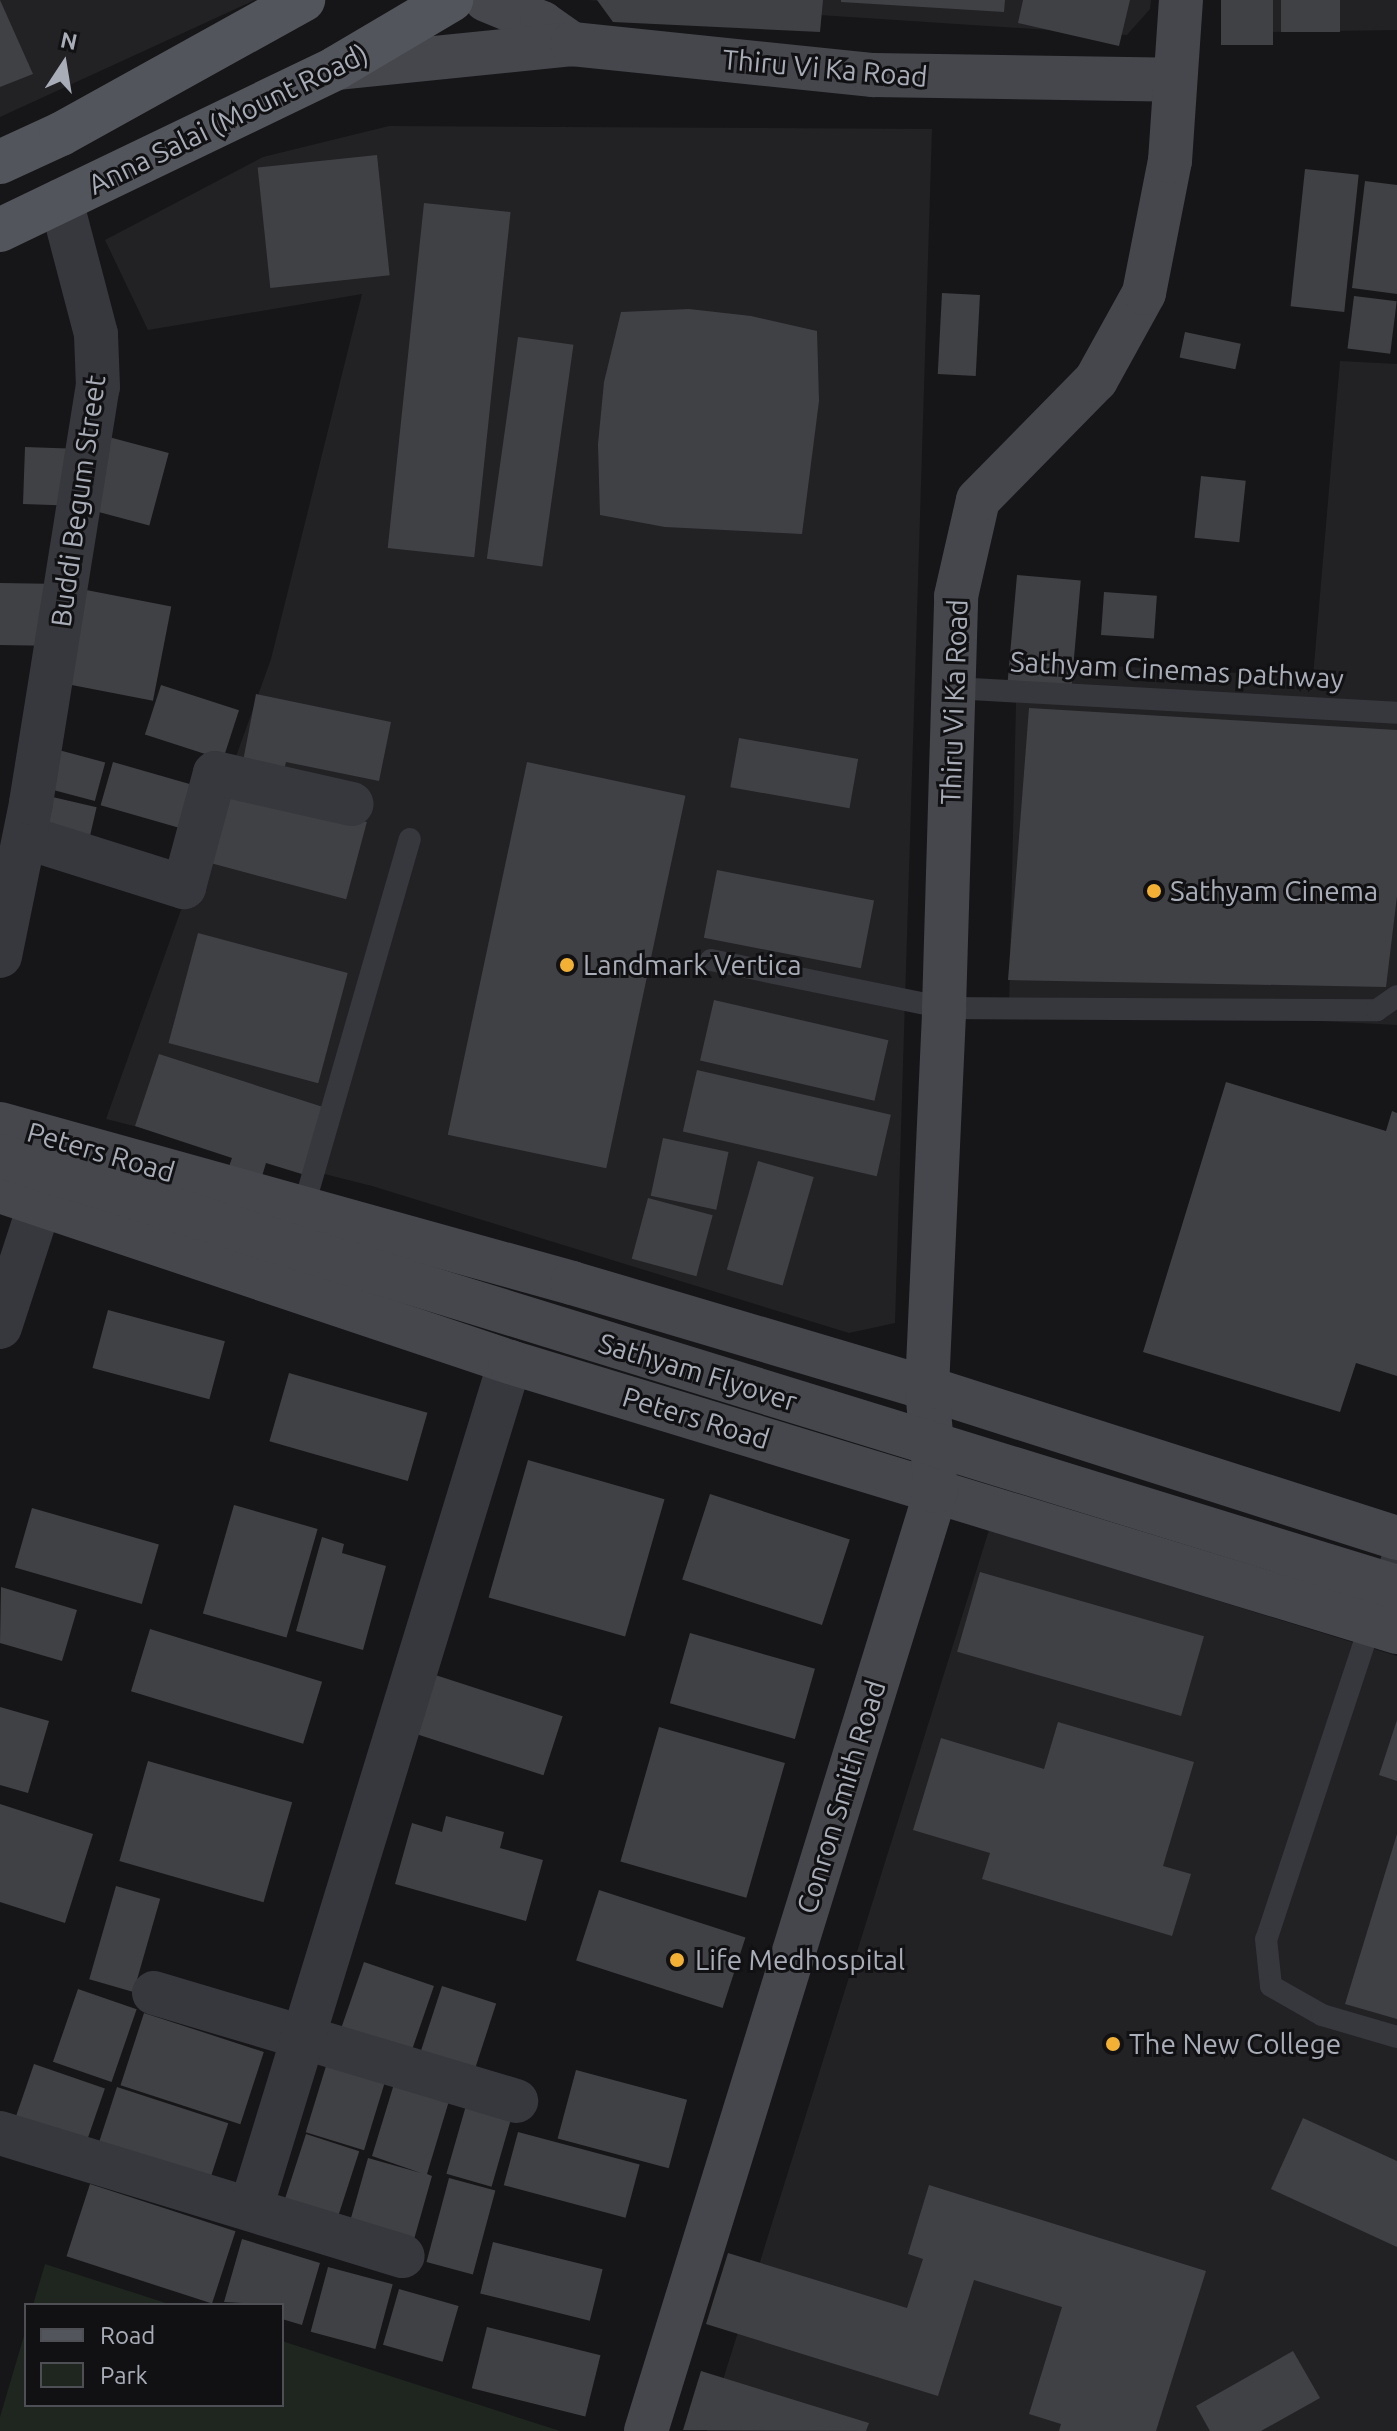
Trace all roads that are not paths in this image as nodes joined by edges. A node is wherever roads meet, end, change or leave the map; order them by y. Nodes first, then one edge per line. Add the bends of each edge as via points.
1 (303, 0) edge
2 (451, 0) edge
3 (486, 0) edge
4 (1181, 0) edge
5 (572, 44) junction
6 (336, 68) junction
7 (1175, 80) junction
8 (0, 162) edge
9 (61, 201) junction
10 (0, 230) edge
11 (953, 688) junction
12 (1397, 713) edge
13 (352, 804) dead end
14 (19, 816) edge
15 (410, 839) dead end
16 (0, 956) edge
17 (711, 960) dead end
18 (1397, 996) edge
19 (944, 1008) junction
20 (0, 1124) edge
21 (0, 1156) edge
22 (20, 1197) edge
23 (303, 1209) junction
24 (0, 1327) edge
25 (510, 1362) junction
26 (927, 1388) junction
27 (936, 1491) junction
28 (1397, 1541) edge
29 (1397, 1587) edge
30 (1385, 1628) edge
31 (154, 1993) dead end
32 (1397, 2037) edge
33 (303, 2038) junction
34 (516, 2101) dead end
35 (0, 2133) edge
36 (251, 2208) junction
37 (403, 2256) dead end
38 (646, 2431) edge

1 - 8 main road via 61,134
2 - 6 main road, Anna Salai (Mount Road)
3 - 5 main road via 542,23
4 - 7 main road, Thiru Vi Ka Road
5 - 6 main road, Thiru Vi Ka Road
5 - 7 main road, Thiru Vi Ka Road via 873,75
6 - 9 main road, Anna Salai (Mount Road)
7 - 11 main road, Thiru Vi Ka Road via 1170,161 1144,293 1096,380 978,500 956,596
9 - 10 main road, Anna Salai (Mount Road)
9 - 14 street, Buddi Begum Street via 96,334 98,387
11 - 12 lane, Sathyam Cinemas pathway
11 - 19 main road, Thiru Vi Ka Road
13 - 14 street via 215,773 184,887
14 - 16 street, Buddi Begum Street
15 - 23 lane
17 - 19 lane
18 - 19 lane via 1377,1010
19 - 26 main road, Thiru Vi Ka Road
20 - 23 main road, Peters Road
21 - 29 main road, Sathyam Flyover, bridge
22 - 24 street
22 - 25 main road, Peters Road
23 - 26 main road, Peters Road
25 - 27 main road, Peters Road
25 - 33 street
26 - 27 main road, Conron Smith Road
26 - 28 main road, Peters Road
27 - 30 main road, Peters Road
27 - 38 main road, Conron Smith Road
28 - 30 lane
30 - 32 lane via 1266,1939 1271,1986 1322,2015
31 - 33 street
33 - 34 street
33 - 36 street
35 - 36 street
36 - 37 street

